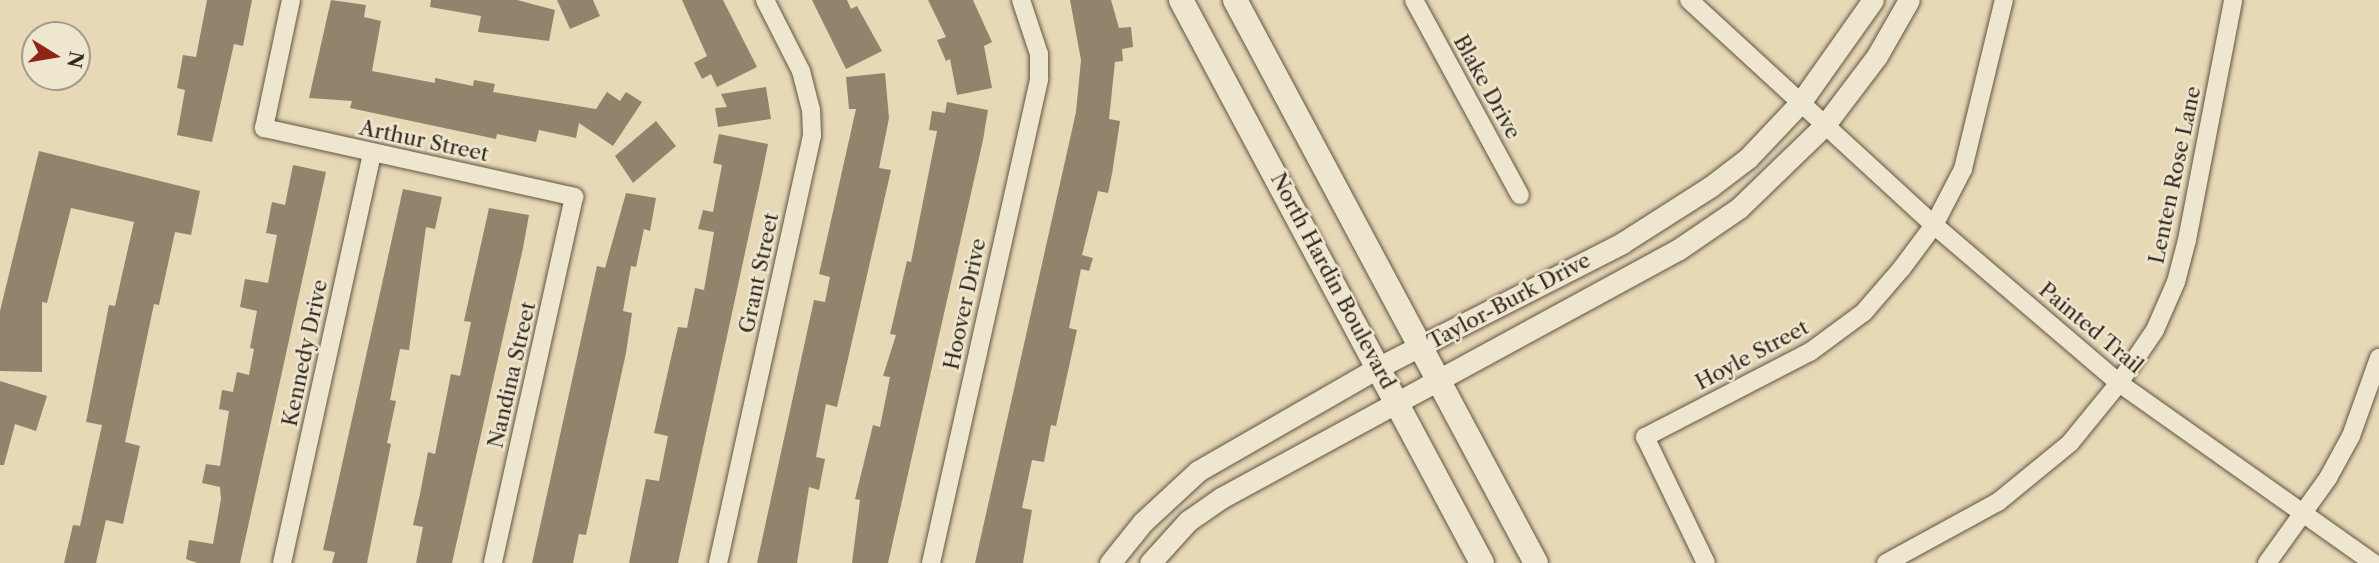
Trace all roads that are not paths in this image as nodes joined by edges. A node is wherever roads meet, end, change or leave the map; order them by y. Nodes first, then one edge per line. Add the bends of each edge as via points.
1 (291, 0) edge
2 (765, 0) edge
3 (1021, 0) edge
4 (1181, 0) edge
5 (1235, 0) edge
6 (1414, 0) edge
7 (1689, 0) edge
8 (1873, 0) edge
9 (1909, 0) edge
10 (2004, 0) edge
11 (2233, 0) edge
12 (1800, 103) junction
13 (1824, 126) junction
14 (372, 153) junction
15 (1520, 195) dead end
16 (574, 197) joint
17 (1934, 225) junction
18 (1420, 347) junction
19 (2379, 358) edge
20 (1379, 367) junction
21 (1438, 379) junction
22 (2119, 383) junction
23 (1398, 401) junction
24 (2303, 516) junction
25 (282, 563) edge
26 (493, 563) edge
27 (718, 563) edge
28 (931, 563) edge
29 (1110, 563) edge
30 (1150, 563) edge
31 (1482, 563) edge
32 (1536, 563) edge
33 (1706, 563) edge
34 (1886, 563) edge
35 (2267, 563) edge
36 (2373, 563) edge

1 - 14 street, Arthur Street via 264,128
2 - 27 street, Grant Street via 801,71 812,136
3 - 28 street, Hoover Drive via 1039,54 1038,79
4 - 20 main road, North Hardin Boulevard
5 - 18 main road
6 - 15 street, Blake Drive
7 - 12 street, Painted Trail
8 - 12 street, Taylor-Burk Drive
9 - 13 street, Taylor-Burk Drive via 1877,56
10 - 17 street, Hoyle Street via 1974,139
11 - 22 street, Lenten Rose Lane via 2176,282 2155,330
12 - 13 street, Painted Trail
12 - 18 street, Taylor-Burk Drive via 1748,158 1668,217
13 - 17 street, Painted Trail
13 - 21 street, Taylor-Burk Drive via 1762,188 1708,230
14 - 16 street, Arthur Street
14 - 25 street, Kennedy Drive
16 - 26 street, Nandina Street
17 - 22 street, Painted Trail
17 - 33 street, Hoyle Street via 1864,312 1810,352 1645,437
18 - 20 street, Taylor-Burk Drive
18 - 21 main road
19 - 24 street via 2351,436
20 - 23 main road, North Hardin Boulevard
20 - 29 street, Taylor-Burk Drive via 1198,471 1143,522
21 - 23 street, Taylor-Burk Drive
21 - 32 main road
22 - 24 street, Painted Trail
22 - 34 street, Lenten Rose Lane via 2070,443 1998,502
23 - 30 street, Taylor-Burk Drive via 1221,498 1188,521
23 - 31 main road, North Hardin Boulevard
24 - 35 street
24 - 36 street, Painted Trail

